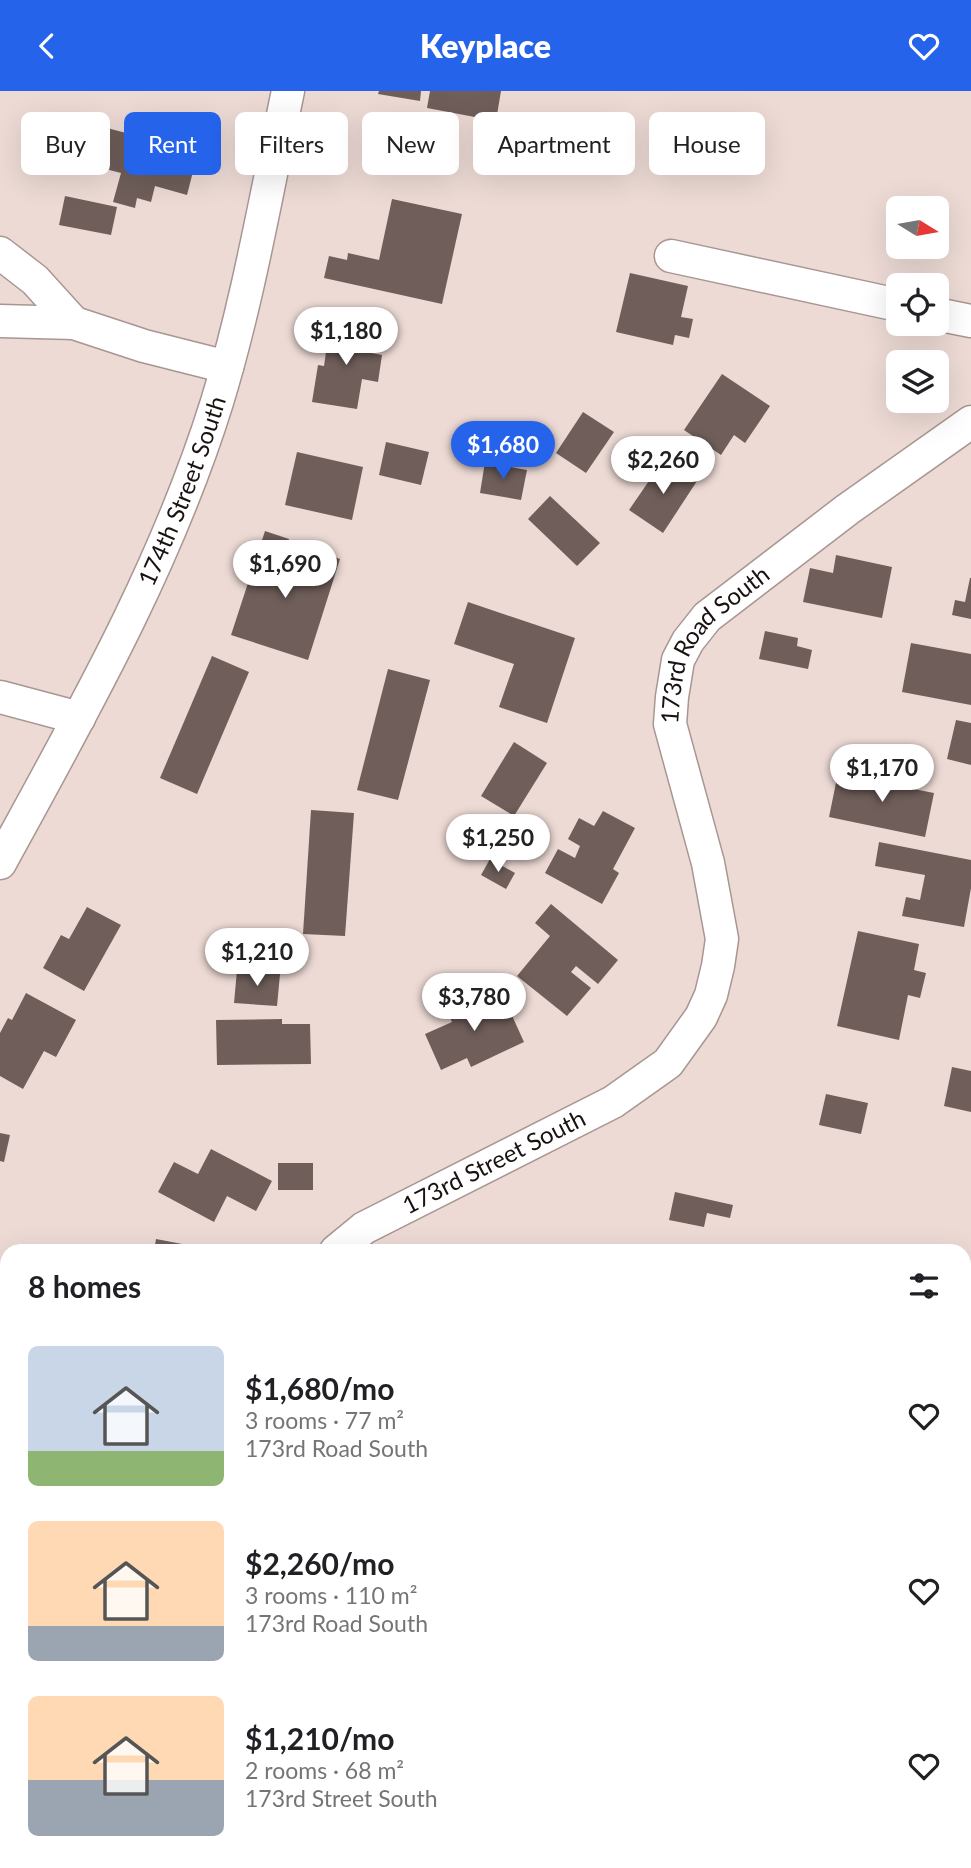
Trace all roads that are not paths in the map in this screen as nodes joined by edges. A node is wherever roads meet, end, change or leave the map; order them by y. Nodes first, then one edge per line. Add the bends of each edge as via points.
1 (288, 91) edge
2 (0, 253) edge
3 (671, 255) dead end
4 (886, 302) edge
5 (949, 317) edge
6 (0, 321) edge
7 (971, 321) edge
8 (74, 323) junction
9 (227, 367) junction
10 (965, 433) edge
11 (0, 697) edge
12 (79, 718) junction
13 (0, 863) edge
14 (654, 1074) joint
15 (345, 1244) edge

1 - 9 street, 174th Street South
2 - 8 street via 35,280
3 - 4 street
5 - 7 street
6 - 8 street
8 - 9 street
9 - 12 street, 174th Street South via 184,493 139,603
10 - 14 street, 173rd Road South via 848,509 707,617 678,660 670,725 708,863 722,939 711,995 701,1017 668,1063
11 - 12 street
12 - 13 street, 174th Street South
14 - 15 street, 173rd Street South via 613,1102 364,1228

